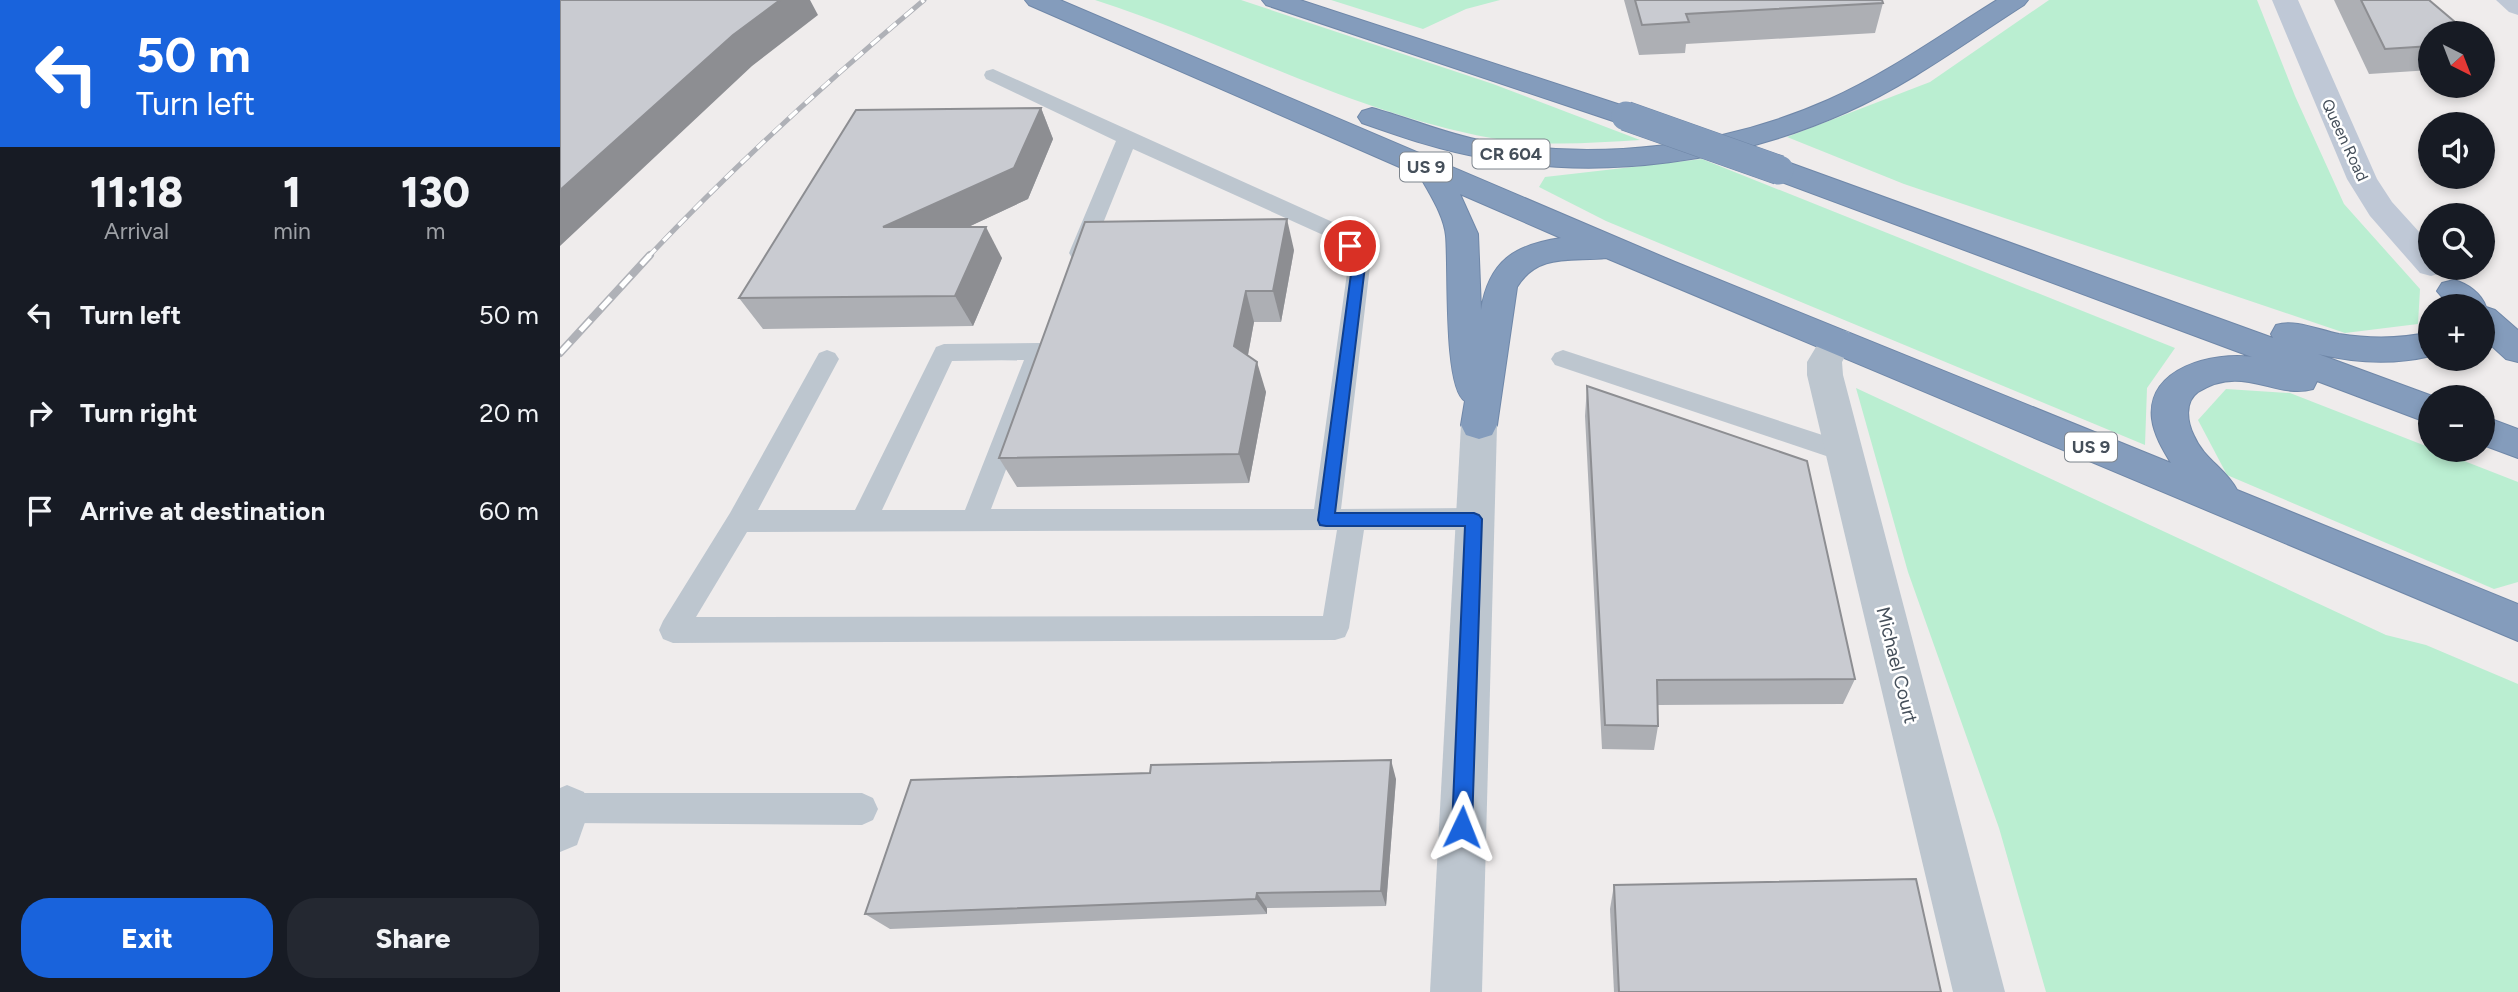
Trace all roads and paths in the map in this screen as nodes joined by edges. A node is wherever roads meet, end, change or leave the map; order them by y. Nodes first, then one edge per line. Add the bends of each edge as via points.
1 (1038, 0) edge
2 (1275, 0) edge
3 (2015, 0) edge
4 (2285, 0) edge
5 (2509, 0) edge
6 (2518, 7) edge
7 (1188, 65) junction
8 (993, 75) dead end
9 (1126, 139) junction
10 (1432, 170) junction
11 (1616, 249) junction
12 (2022, 257) junction
13 (1070, 276) edge
14 (2449, 287) edge
15 (1050, 327) edge
16 (2495, 329) edge
17 (1837, 341) junction
18 (2418, 349) edge
19 (2518, 350) edge
20 (1039, 352) junction
21 (827, 359) dead end
22 (1563, 359) dead end
23 (2418, 407) edge
24 (2418, 409) edge
25 (1479, 425) junction
26 (2495, 435) edge
27 (2518, 444) edge
28 (1844, 452) junction
29 (2233, 506) junction
30 (1474, 519) junction
31 (974, 520) junction
32 (1339, 520) junction
33 (739, 521) junction
34 (863, 521) junction
35 (2518, 623) edge
36 (862, 809) dead end
37 (564, 819) edge
38 (1456, 992) edge
39 (1979, 992) edge

1 - 7 highway, US 9
2 - 12 highway, bridge via 1626,116
3 - 7 highway, CR 604 via 1820,114 1726,142 1635,156 1567,158 1476,149 1415,134 1334,102
4 - 14 street, Queen Road via 2361,179
5 - 6 street
7 - 10 highway, US 9
8 - 9 lane
9 - 13 lane
9 - 32 lane via 1339,234 1360,258
10 - 11 highway, US 9
10 - 25 highway via 1462,234 1464,316
11 - 17 highway, US 9
11 - 25 highway via 1579,246 1542,252 1506,277
12 - 18 highway via 2209,306 2315,341 2389,351
12 - 23 highway
15 - 20 lane
16 - 19 highway
17 - 28 street, Michael Court via 1824,362
17 - 29 highway, US 9
20 - 31 lane
20 - 34 lane via 944,354
21 - 33 lane
22 - 28 lane
24 - 29 highway via 2277,373 2234,369 2198,374 2172,401 2172,428 2186,459
25 - 30 street
26 - 27 highway
28 - 39 street, Michael Court
29 - 35 highway, US 9
30 - 32 lane
30 - 38 street
31 - 32 lane
31 - 34 lane
32 - 33 lane via 1335,628 673,631
33 - 34 lane
36 - 37 lane

